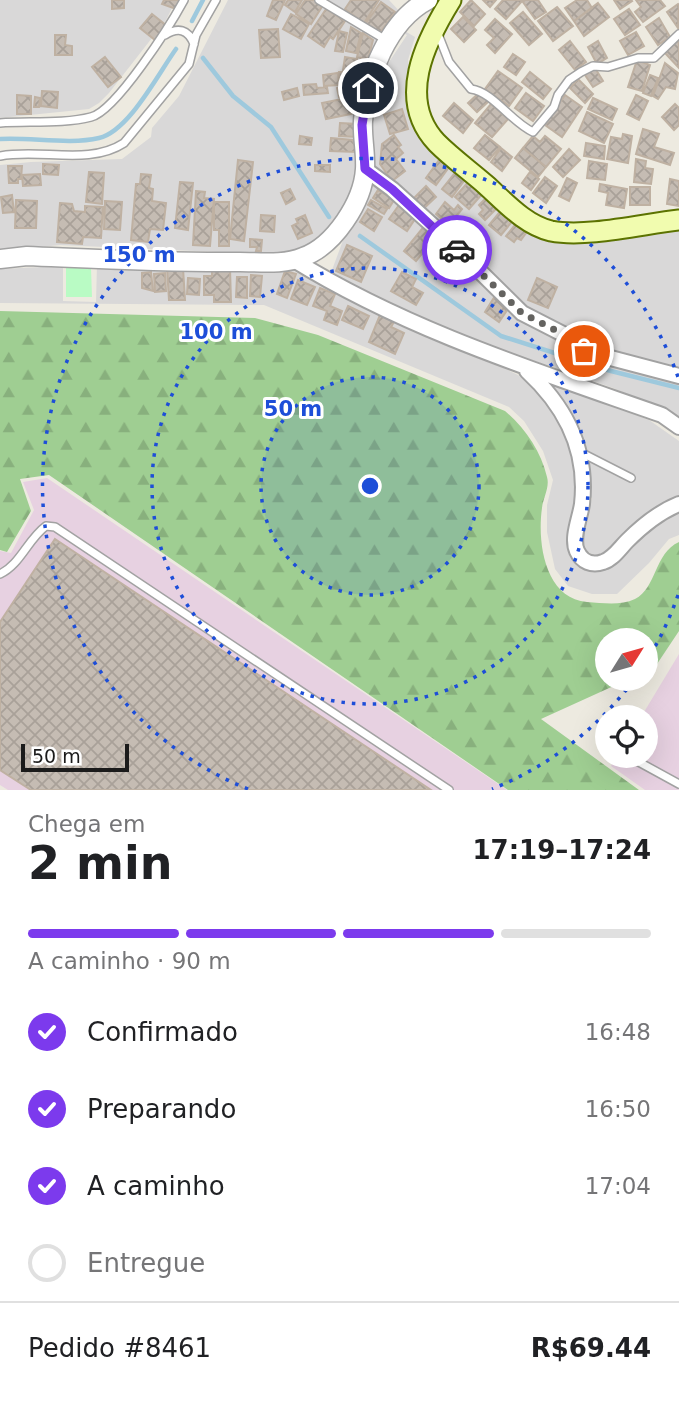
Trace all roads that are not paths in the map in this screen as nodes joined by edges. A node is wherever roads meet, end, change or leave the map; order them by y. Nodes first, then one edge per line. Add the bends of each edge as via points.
1 (184, 0) edge
2 (216, 0) edge
3 (318, 0) edge
4 (451, 0) edge
5 (423, 1) edge
6 (435, 27) junction
7 (679, 34) edge
8 (163, 36) junction
9 (386, 41) junction
10 (194, 45) junction
11 (0, 123) edge
12 (0, 156) edge
13 (365, 169) junction
14 (679, 220) edge
15 (0, 259) edge
16 (294, 260) junction
17 (520, 365) junction
18 (679, 376) edge
19 (679, 427) edge
20 (580, 452) junction
21 (631, 478) dead end
22 (679, 504) edge
23 (0, 574) edge
24 (650, 768) edge
25 (679, 784) edge
26 (449, 790) edge

1 - 8 lane
2 - 10 lane
3 - 9 lane
4 - 6 main road
5 - 9 street
6 - 7 lane via 449,62 471,89 481,90 533,132 569,80 580,72 593,65 608,67 654,58
6 - 14 main road via 420,62 420,115 437,142 520,215 539,227 566,233
8 - 10 lane via 183,30
8 - 11 lane via 98,114
9 - 13 street via 365,101
10 - 12 lane via 189,64 118,147 93,154
13 - 16 street via 360,191 335,233 313,252
13 - 18 street via 442,234 522,313 563,334 584,351
15 - 16 street
16 - 17 street via 376,307
17 - 19 street via 662,415
17 - 20 street via 559,406
20 - 21 lane
20 - 22 street via 582,502 575,544 583,560 592,564 609,560 643,526
23 - 26 lane via 9,570 37,533 46,526 55,527
24 - 25 lane

